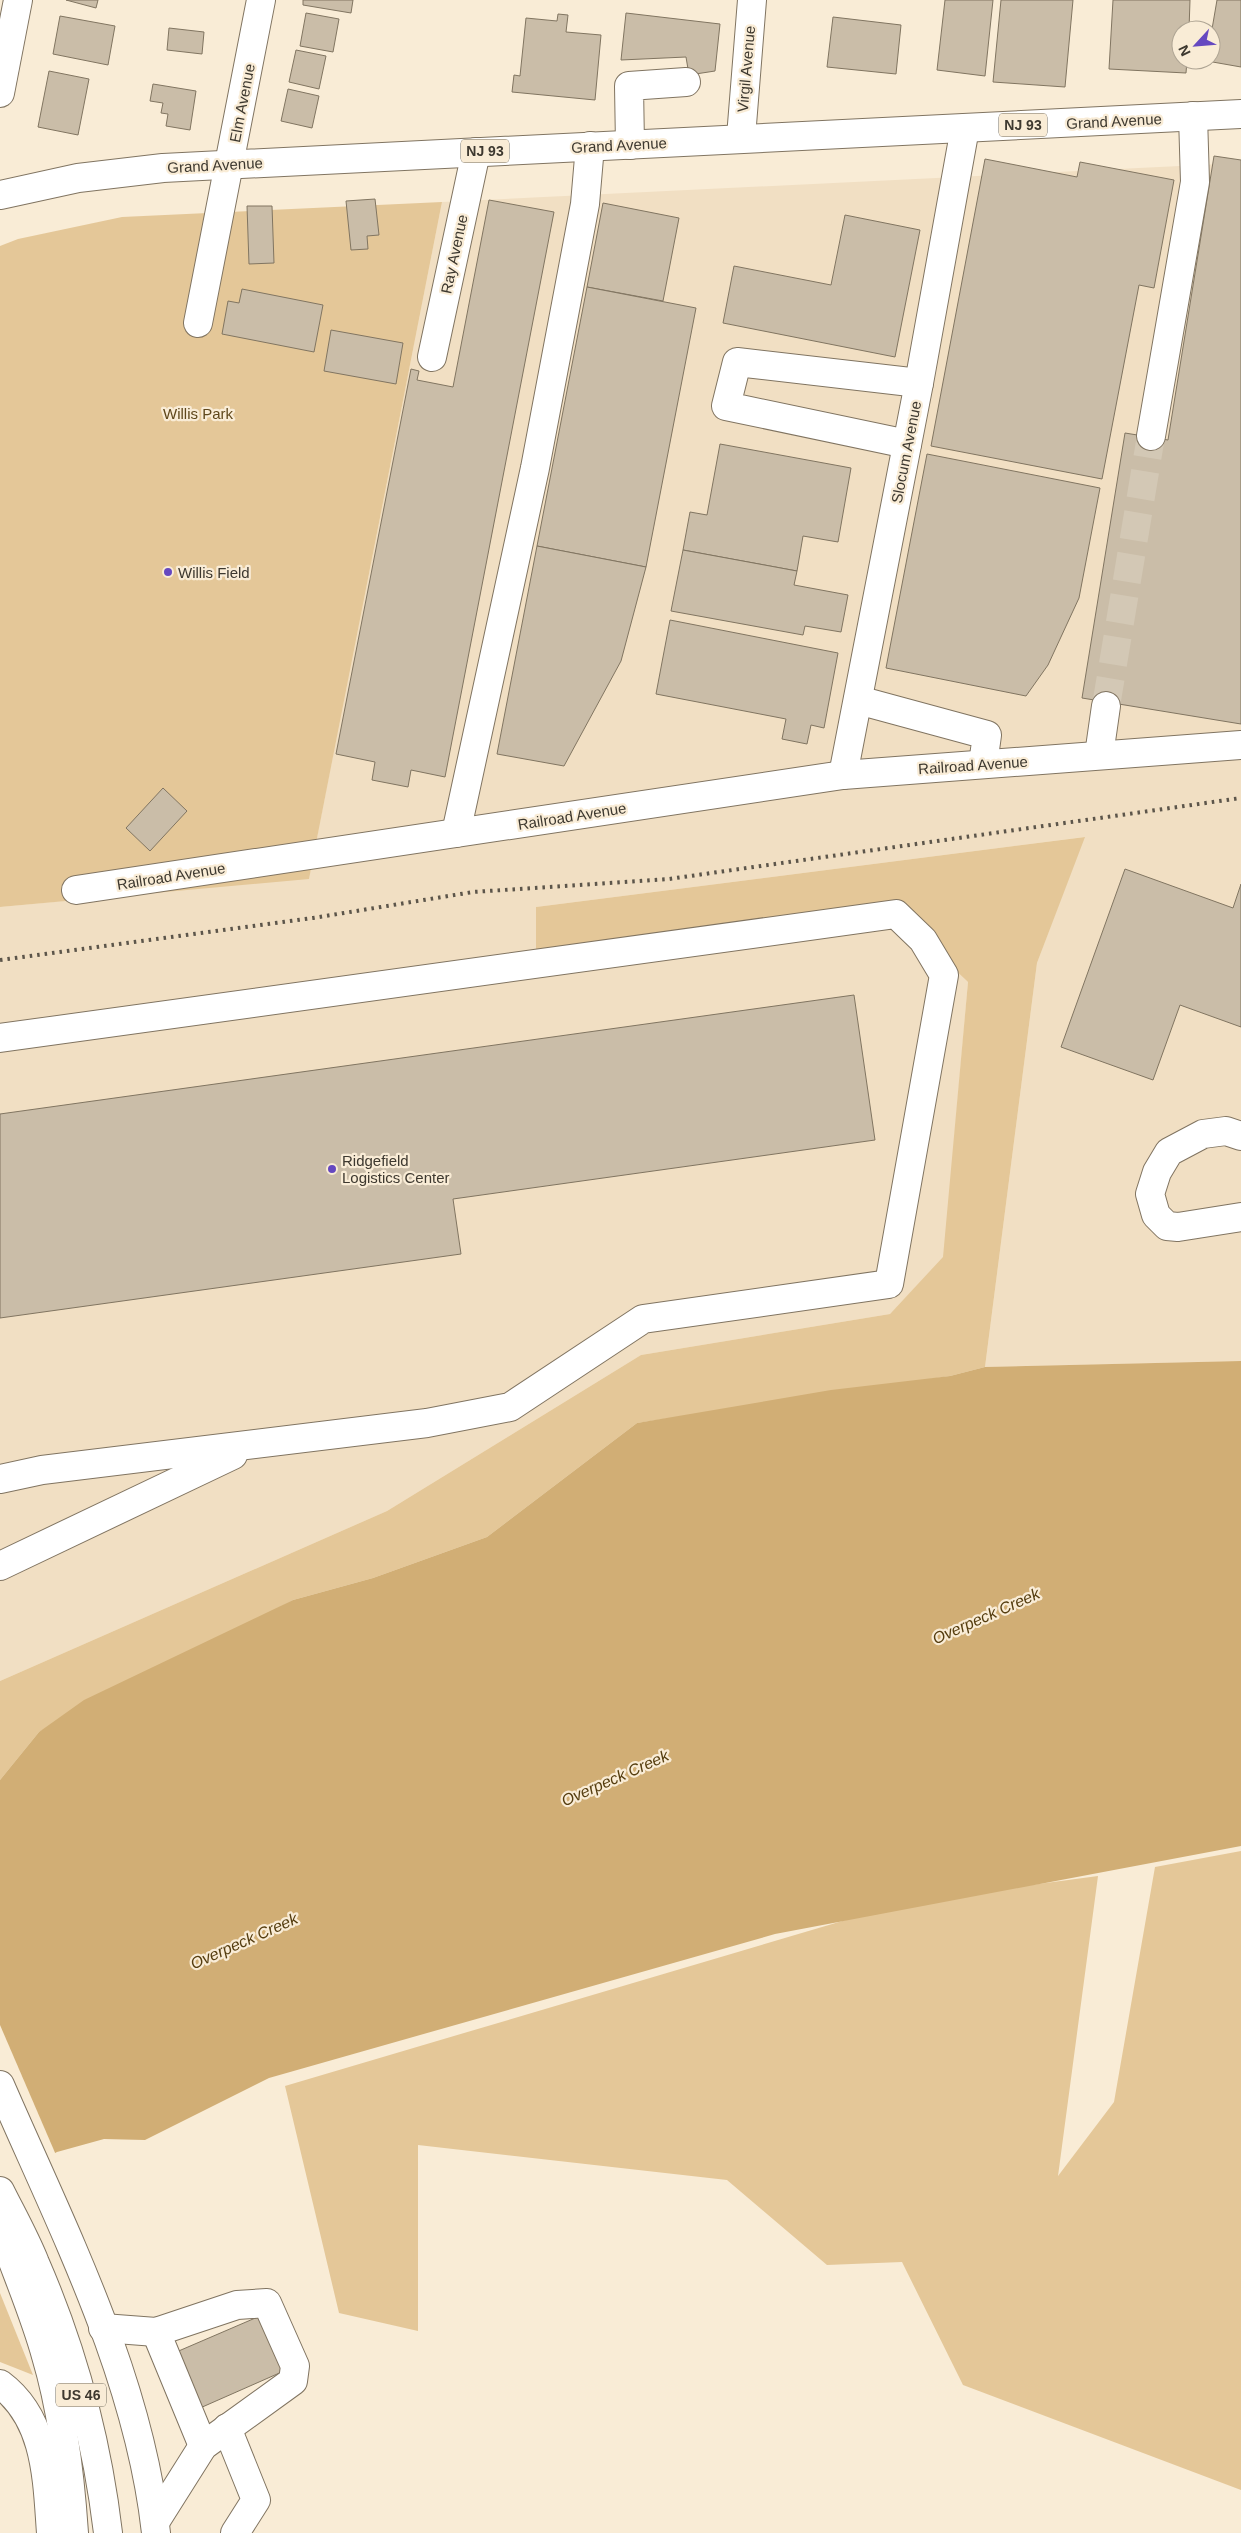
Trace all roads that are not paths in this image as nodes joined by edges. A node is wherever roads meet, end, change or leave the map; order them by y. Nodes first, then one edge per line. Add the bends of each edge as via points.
1 (18, 0) edge
2 (261, 0) edge
3 (752, 0) edge
4 (686, 82) dead end
5 (0, 93) edge
6 (1241, 114) edge
7 (1193, 116) junction
8 (965, 128) junction
9 (741, 137) junction
10 (630, 145) junction
11 (590, 146) junction
12 (476, 152) junction
13 (230, 164) junction
14 (0, 195) edge
15 (198, 323) dead end
16 (432, 357) dead end
17 (919, 383) junction
18 (1151, 436) tunnel mouth
19 (907, 444) junction
20 (858, 700) junction
21 (1106, 706) tunnel mouth
22 (1241, 745) edge
23 (1099, 756) junction
24 (984, 764) junction
25 (843, 775) junction
26 (456, 833) junction
27 (76, 890) dead end
28 (0, 1038) edge
29 (1241, 1136) edge
30 (1241, 1217) edge
31 (255, 1444) junction
32 (0, 1480) edge
33 (0, 1566) edge
34 (0, 2085) edge
35 (0, 2191) edge
36 (0, 2226) edge
37 (25, 2266) junction
38 (103, 2328) junction
39 (156, 2332) junction
40 (0, 2384) edge
41 (227, 2428) junction
42 (203, 2446) junction
43 (156, 2529) edge
44 (51, 2533) edge
45 (74, 2533) edge
46 (108, 2533) edge
47 (234, 2533) edge

1 - 5 main road
2 - 13 main road, Elm Avenue
3 - 9 main road, Virgil Avenue
4 - 10 main road via 629,86
6 - 7 main road, Grand Avenue / NJ 93
7 - 8 main road, Grand Avenue / NJ 93
7 - 18 main road via 1195,182
8 - 9 main road, Grand Avenue / NJ 93
8 - 17 main road, Slocum Avenue
9 - 10 main road, Grand Avenue / NJ 93
10 - 11 main road, Grand Avenue / NJ 93
11 - 12 main road, Grand Avenue / NJ 93
11 - 26 main road via 585,204 535,468
12 - 13 main road, Grand Avenue / NJ 93
12 - 16 main road, Ray Avenue
13 - 14 main road, Grand Avenue / NJ 93 via 98,175
13 - 15 main road, Elm Avenue
17 - 19 main road, Slocum Avenue
17 - 19 main road via 736,362 726,406
19 - 20 main road, Slocum Avenue
20 - 24 main road via 987,735
20 - 25 main road, Slocum Avenue
21 - 23 main road
22 - 23 main road, Railroad Avenue
23 - 24 main road, Railroad Avenue
24 - 25 main road, Railroad Avenue
25 - 26 main road, Railroad Avenue
26 - 27 main road, Railroad Avenue
28 - 31 main road via 896,914 923,940 944,976 889,1284 643,1319 510,1407 427,1423
29 - 30 main road via 1226,1131 1202,1134 1169,1152 1157,1172 1150,1194 1156,1215 1167,1226
31 - 32 main road via 42,1470
31 - 33 main road
34 - 38 main road, US 46
35 - 37 main road, US 46
36 - 37 main road
37 - 45 main road via 35,2321 55,2389 68,2462
37 - 46 main road, US 46 via 60,2327 84,2406
38 - 39 main road
38 - 43 main road, US 46 via 140,2446
39 - 41 main road via 237,2306 267,2303 295,2366 293,2381
39 - 42 main road
40 - 44 main road via 18,2399 37,2431
41 - 42 main road
41 - 47 main road via 256,2500
42 - 43 main road

